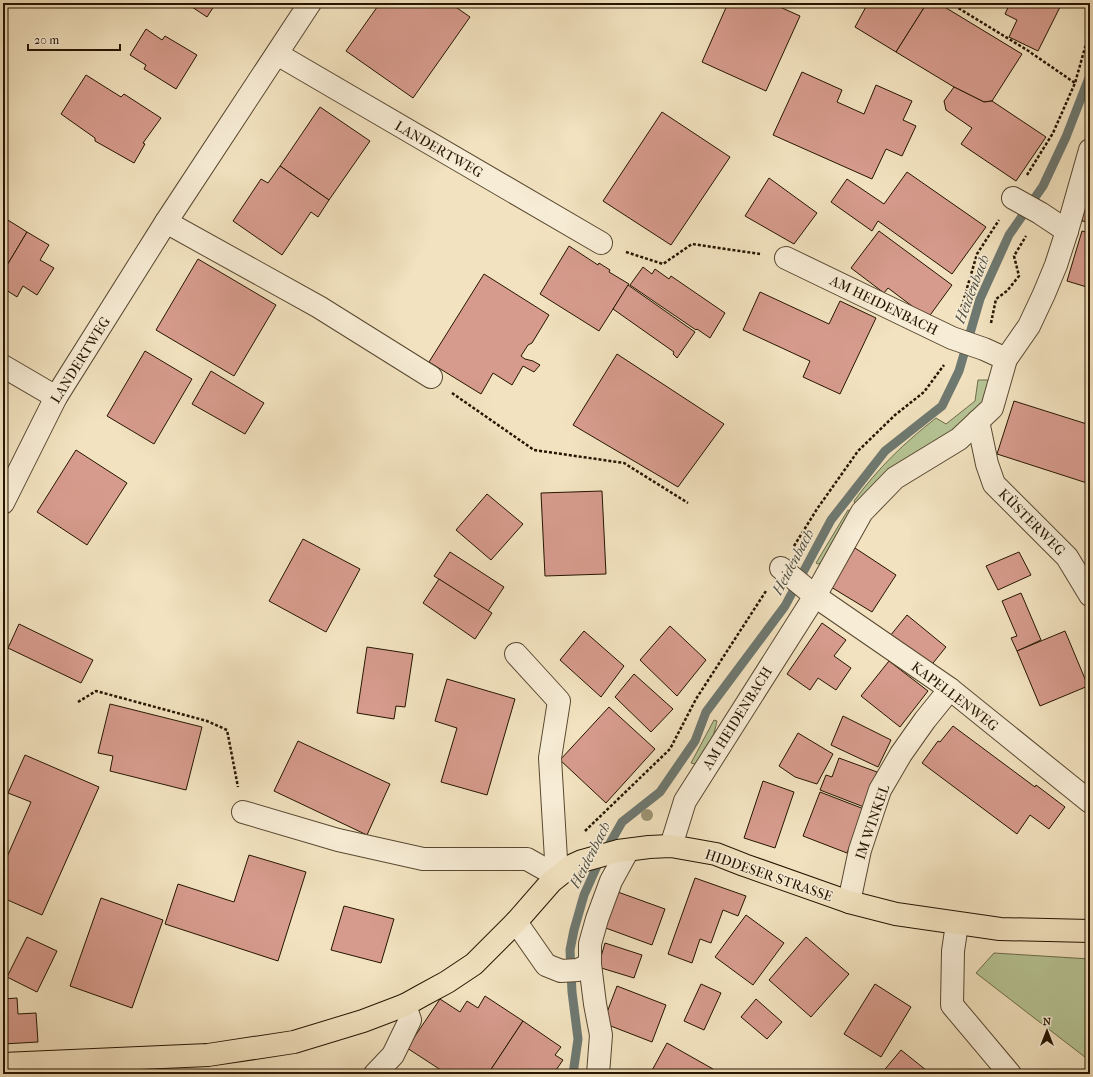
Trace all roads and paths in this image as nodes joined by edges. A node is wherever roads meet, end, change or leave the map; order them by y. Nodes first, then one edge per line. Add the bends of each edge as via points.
1 (950, 3) edge
2 (305, 5) edge
3 (1090, 30) edge
4 (277, 54) junction
5 (1075, 83) junction
6 (1090, 150) edge
7 (1026, 205) junction
8 (166, 222) junction
9 (1067, 231) junction
10 (601, 243) joint
11 (786, 258) joint
12 (968, 344) junction
13 (1006, 359) junction
14 (3, 366) edge
15 (431, 378) joint
16 (56, 397) junction
17 (978, 422) junction
18 (3, 503) edge
19 (688, 503) dead end
20 (781, 568) junction
21 (1090, 595) edge
22 (815, 596) junction
23 (516, 654) dead end
24 (950, 689) junction
25 (78, 702) dead end
26 (1090, 802) edge
27 (243, 812) joint
28 (671, 846) junction
29 (623, 851) junction
30 (570, 868) junction
31 (849, 902) junction
32 (516, 922) junction
33 (957, 924) junction
34 (1090, 931) edge
35 (576, 968) junction
36 (405, 1005) junction
37 (3, 1064) edge
38 (374, 1074) edge
39 (598, 1074) edge
40 (1010, 1074) edge

1 - 5 path
2 - 4 street, LANDERTWEG
3 - 5 path
4 - 8 street, LANDERTWEG
4 - 10 street, LANDERTWEG
5 - 7 path
6 - 9 street, AM HEIDENBACH
7 - 9 street
7 - 12 path via 1014,256 1018,276 1007,291 996,299
7 - 12 path via 977,254
8 - 15 street via 319,307
8 - 16 street, LANDERTWEG
9 - 13 street, AM HEIDENBACH via 1044,294 1029,326
10 - 11 path via 663,264 692,244
11 - 12 street, AM HEIDENBACH
12 - 13 street, AM HEIDENBACH
12 - 20 path via 943,367 924,392 858,451 817,508
13 - 17 street, AM HEIDENBACH via 992,408
14 - 16 street
15 - 19 path via 534,450 624,464
16 - 18 street, LANDERTWEG
17 - 21 street, KÜSTERWEG via 994,484 1067,557
17 - 22 street, AM HEIDENBACH via 959,439 895,478 862,512
20 - 22 street
20 - 30 path via 696,699 670,749 583,833
22 - 24 street, KAPELLENWEG
22 - 28 street, AM HEIDENBACH via 685,801
23 - 30 street via 559,701 550,758
24 - 26 street, KAPELLENWEG
24 - 31 street, IM WINKEL via 901,754 880,790 860,850
25 - 27 path via 96,691 207,721 227,730
27 - 30 street via 338,840 423,859 527,859
28 - 29 main road, HIDDESER STRASSE
28 - 31 main road, HIDDESER STRASSE via 716,854
29 - 30 main road, HIDDESER STRASSE
29 - 35 street via 590,944
30 - 32 main road
31 - 33 main road, HIDDESER STRASSE via 896,914
32 - 35 street via 546,965
32 - 36 main road via 474,964 448,982
33 - 34 main road, HIDDESER STRASSE via 1000,929
33 - 40 street via 953,951 952,1005
35 - 39 street via 595,1004 601,1035
36 - 37 main road via 294,1042 216,1054
36 - 38 street via 410,1020 393,1055

